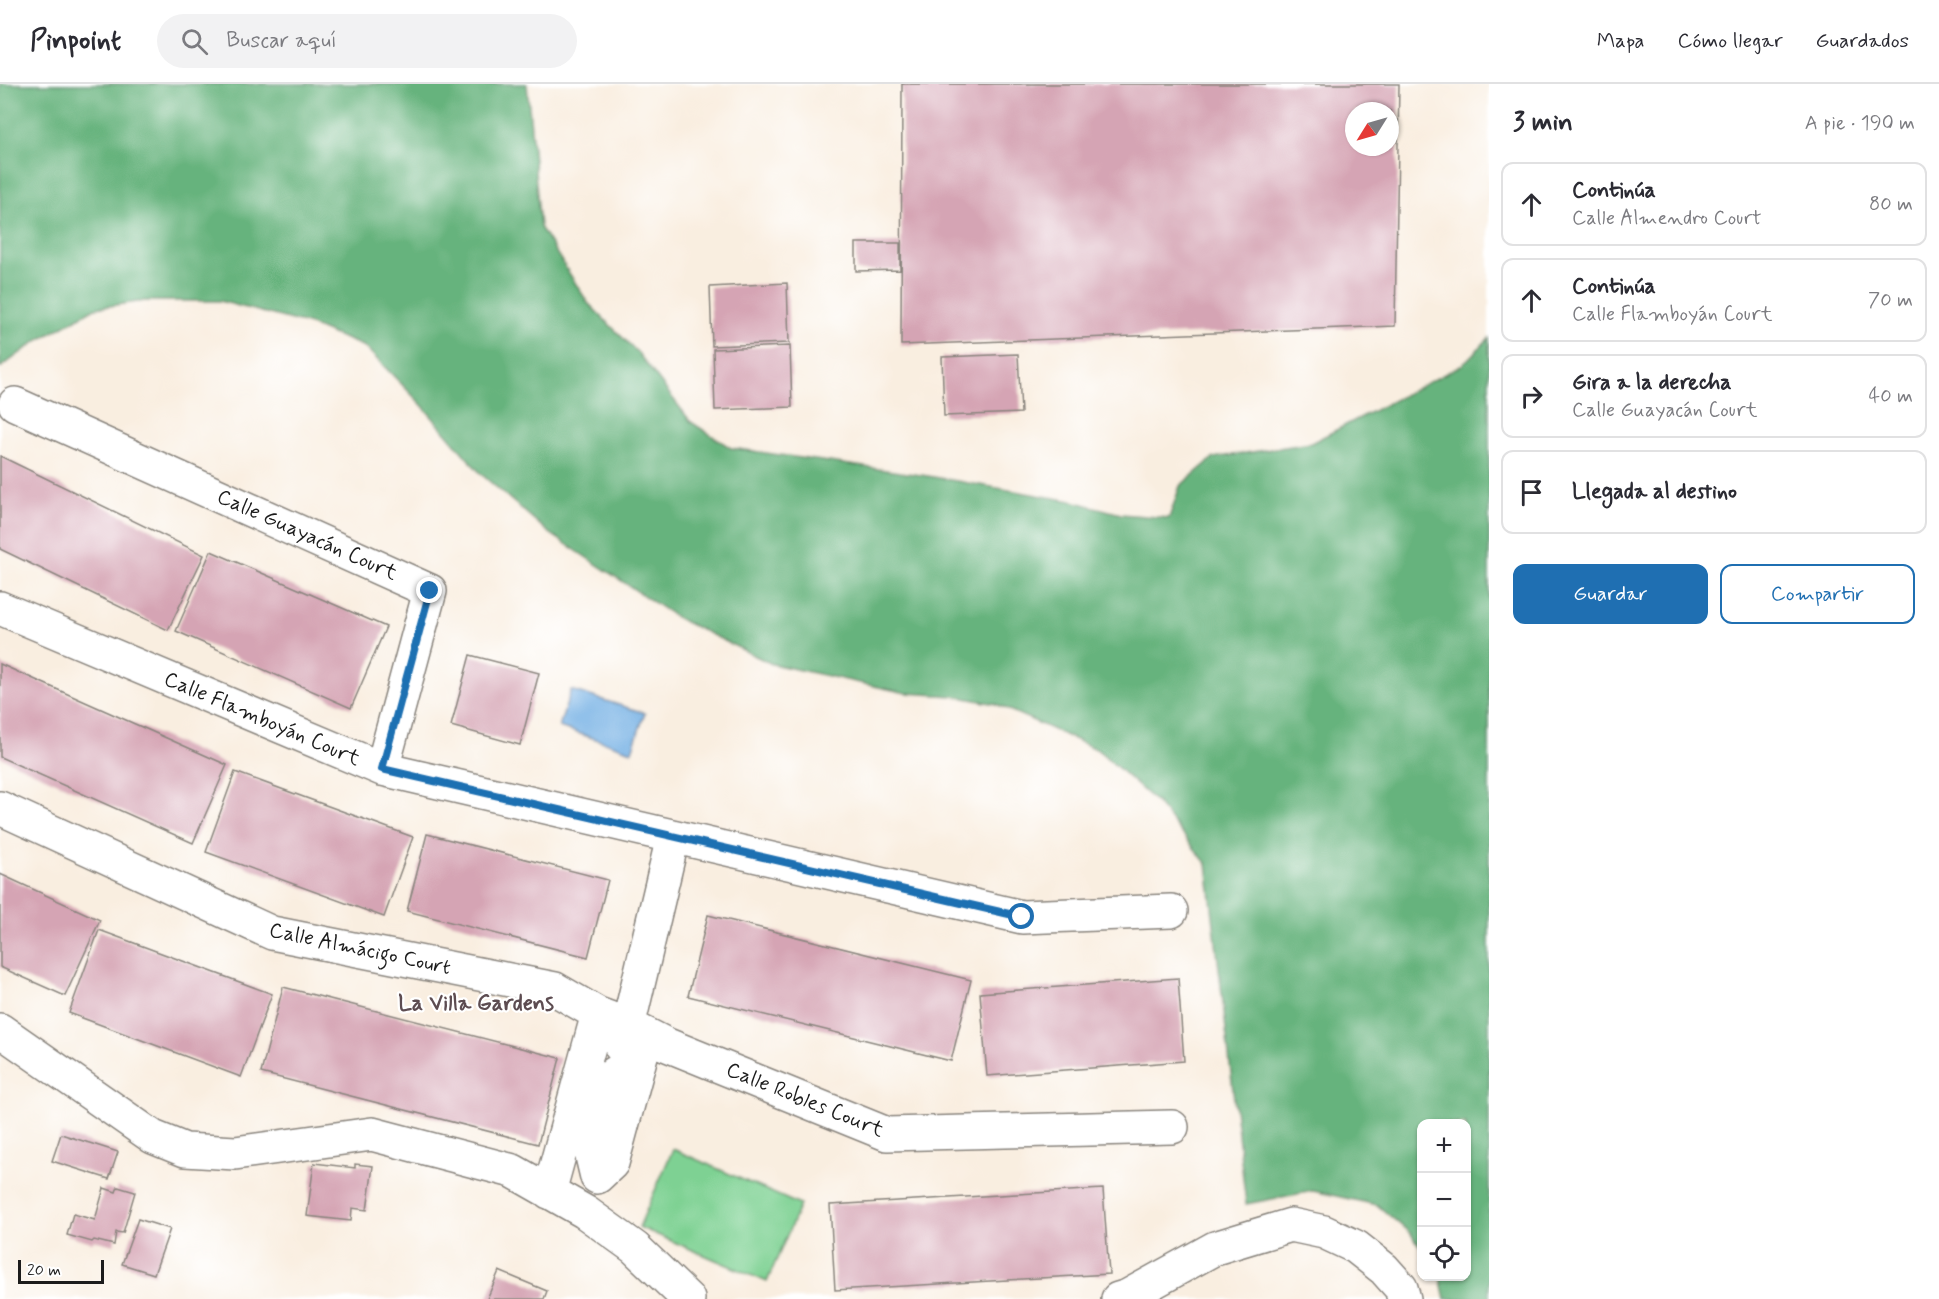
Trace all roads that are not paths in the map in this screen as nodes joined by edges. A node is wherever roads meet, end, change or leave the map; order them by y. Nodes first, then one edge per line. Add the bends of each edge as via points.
1 (15, 404) dead end
2 (0, 608) edge
3 (382, 769) junction
4 (0, 808) edge
5 (673, 837) junction
6 (1171, 911) dead end
7 (0, 1030) edge
8 (617, 1039) junction
9 (1172, 1126) dead end
10 (549, 1192) junction
11 (585, 1212) junction
12 (688, 1299) edge
13 (1118, 1299) edge
14 (1404, 1299) edge

1 - 3 street, Calle Guayacán Court via 430,591
2 - 3 street, Calle Flamboyán Court
3 - 5 street, Calle Flamboyán Court
4 - 8 street, Calle Almácigo Court via 272,933 555,989
5 - 6 street, Calle Flamboyán Court via 1022,917
5 - 8 street
7 - 10 street via 153,1137 185,1150 235,1153 372,1134 513,1171
8 - 9 street, Calle Robles Court via 665,1044 887,1134
8 - 10 street
8 - 11 street via 592,1156 597,1177
10 - 11 street
11 - 12 street via 635,1248
13 - 14 street via 1215,1248 1291,1225 1324,1232 1356,1247 1384,1269 1401,1288

